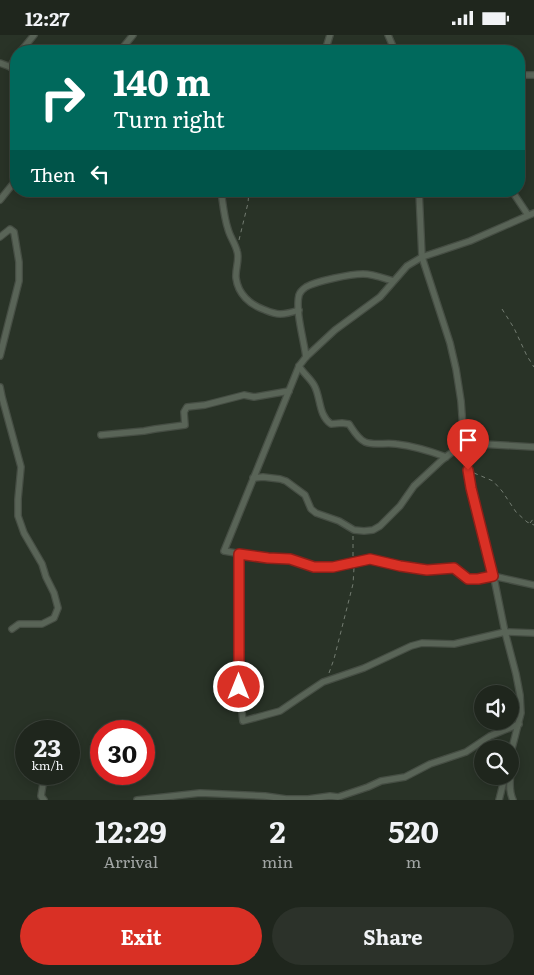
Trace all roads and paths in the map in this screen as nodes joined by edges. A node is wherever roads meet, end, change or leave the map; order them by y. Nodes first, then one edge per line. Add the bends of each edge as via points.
1 (34, 35) edge
2 (25, 45) edge
3 (0, 64) edge
4 (10, 67) edge
5 (10, 188) edge
6 (222, 197) edge
7 (248, 197) edge
8 (419, 197) edge
9 (517, 197) edge
10 (0, 200) edge
11 (531, 214) edge
12 (0, 237) edge
13 (237, 250) junction
14 (422, 257) junction
15 (393, 281) junction
16 (502, 309) dead end
17 (299, 310) junction
18 (0, 356) edge
19 (306, 357) junction
20 (299, 366) junction
21 (534, 367) edge
22 (0, 387) edge
23 (289, 391) junction
24 (101, 435) dead end
25 (464, 443) junction
26 (534, 447) edge
27 (446, 457) junction
28 (468, 470) junction
29 (253, 478) junction
30 (534, 518) edge
31 (530, 523) junction
32 (534, 525) edge
33 (354, 530) junction
34 (239, 554) junction
35 (354, 563) junction
36 (493, 576) junction
37 (534, 585) edge
38 (12, 629) dead end
39 (505, 632) junction
40 (534, 633) edge
41 (326, 680) junction
42 (518, 685) edge
43 (519, 690) edge
44 (519, 720) edge
45 (504, 730) edge
46 (43, 785) edge
47 (503, 785) edge
48 (510, 785) edge
49 (44, 800) edge
50 (138, 800) edge
51 (499, 800) edge
52 (513, 800) edge

1 - 2 street
3 - 4 street
5 - 10 street
6 - 13 street via 227,227
7 - 13 path
8 - 14 street
9 - 11 street
11 - 14 street via 470,241
12 - 18 street via 10,229 14,232 19,262 19,281
13 - 17 street via 236,279 247,301 274,313
14 - 15 street via 407,266
14 - 25 street via 452,352
15 - 17 street via 363,274 307,286 300,293
15 - 19 street via 380,297 335,330
16 - 21 path
17 - 19 street
19 - 20 street
20 - 23 street
20 - 27 street via 315,387 326,421 349,424 365,442 412,446
22 - 38 street via 21,467 18,516 42,564 58,608 54,618 42,624 19,624
23 - 24 street via 254,397 244,395 187,407 185,425
23 - 29 street
25 - 26 street
25 - 27 street
25 - 28 street
27 - 33 street via 414,485 380,527
28 - 31 path via 493,481 516,512
28 - 36 street
29 - 33 street via 286,481 305,495 316,513
29 - 34 street via 224,551
30 - 31 path
31 - 32 path
33 - 35 path
34 - 35 street via 290,559 314,567
34 - 41 street via 239,687 243,721 280,711
35 - 36 street via 370,559 427,570 454,568 468,579
35 - 41 path via 354,584
36 - 37 street
36 - 39 street
39 - 40 street
39 - 41 street via 454,644 417,644 364,668
39 - 42 street
43 - 44 street
45 - 50 street via 466,752 430,764 405,777 381,781 338,797 286,799 200,793
46 - 49 street via 41,796
47 - 51 street
48 - 52 street

